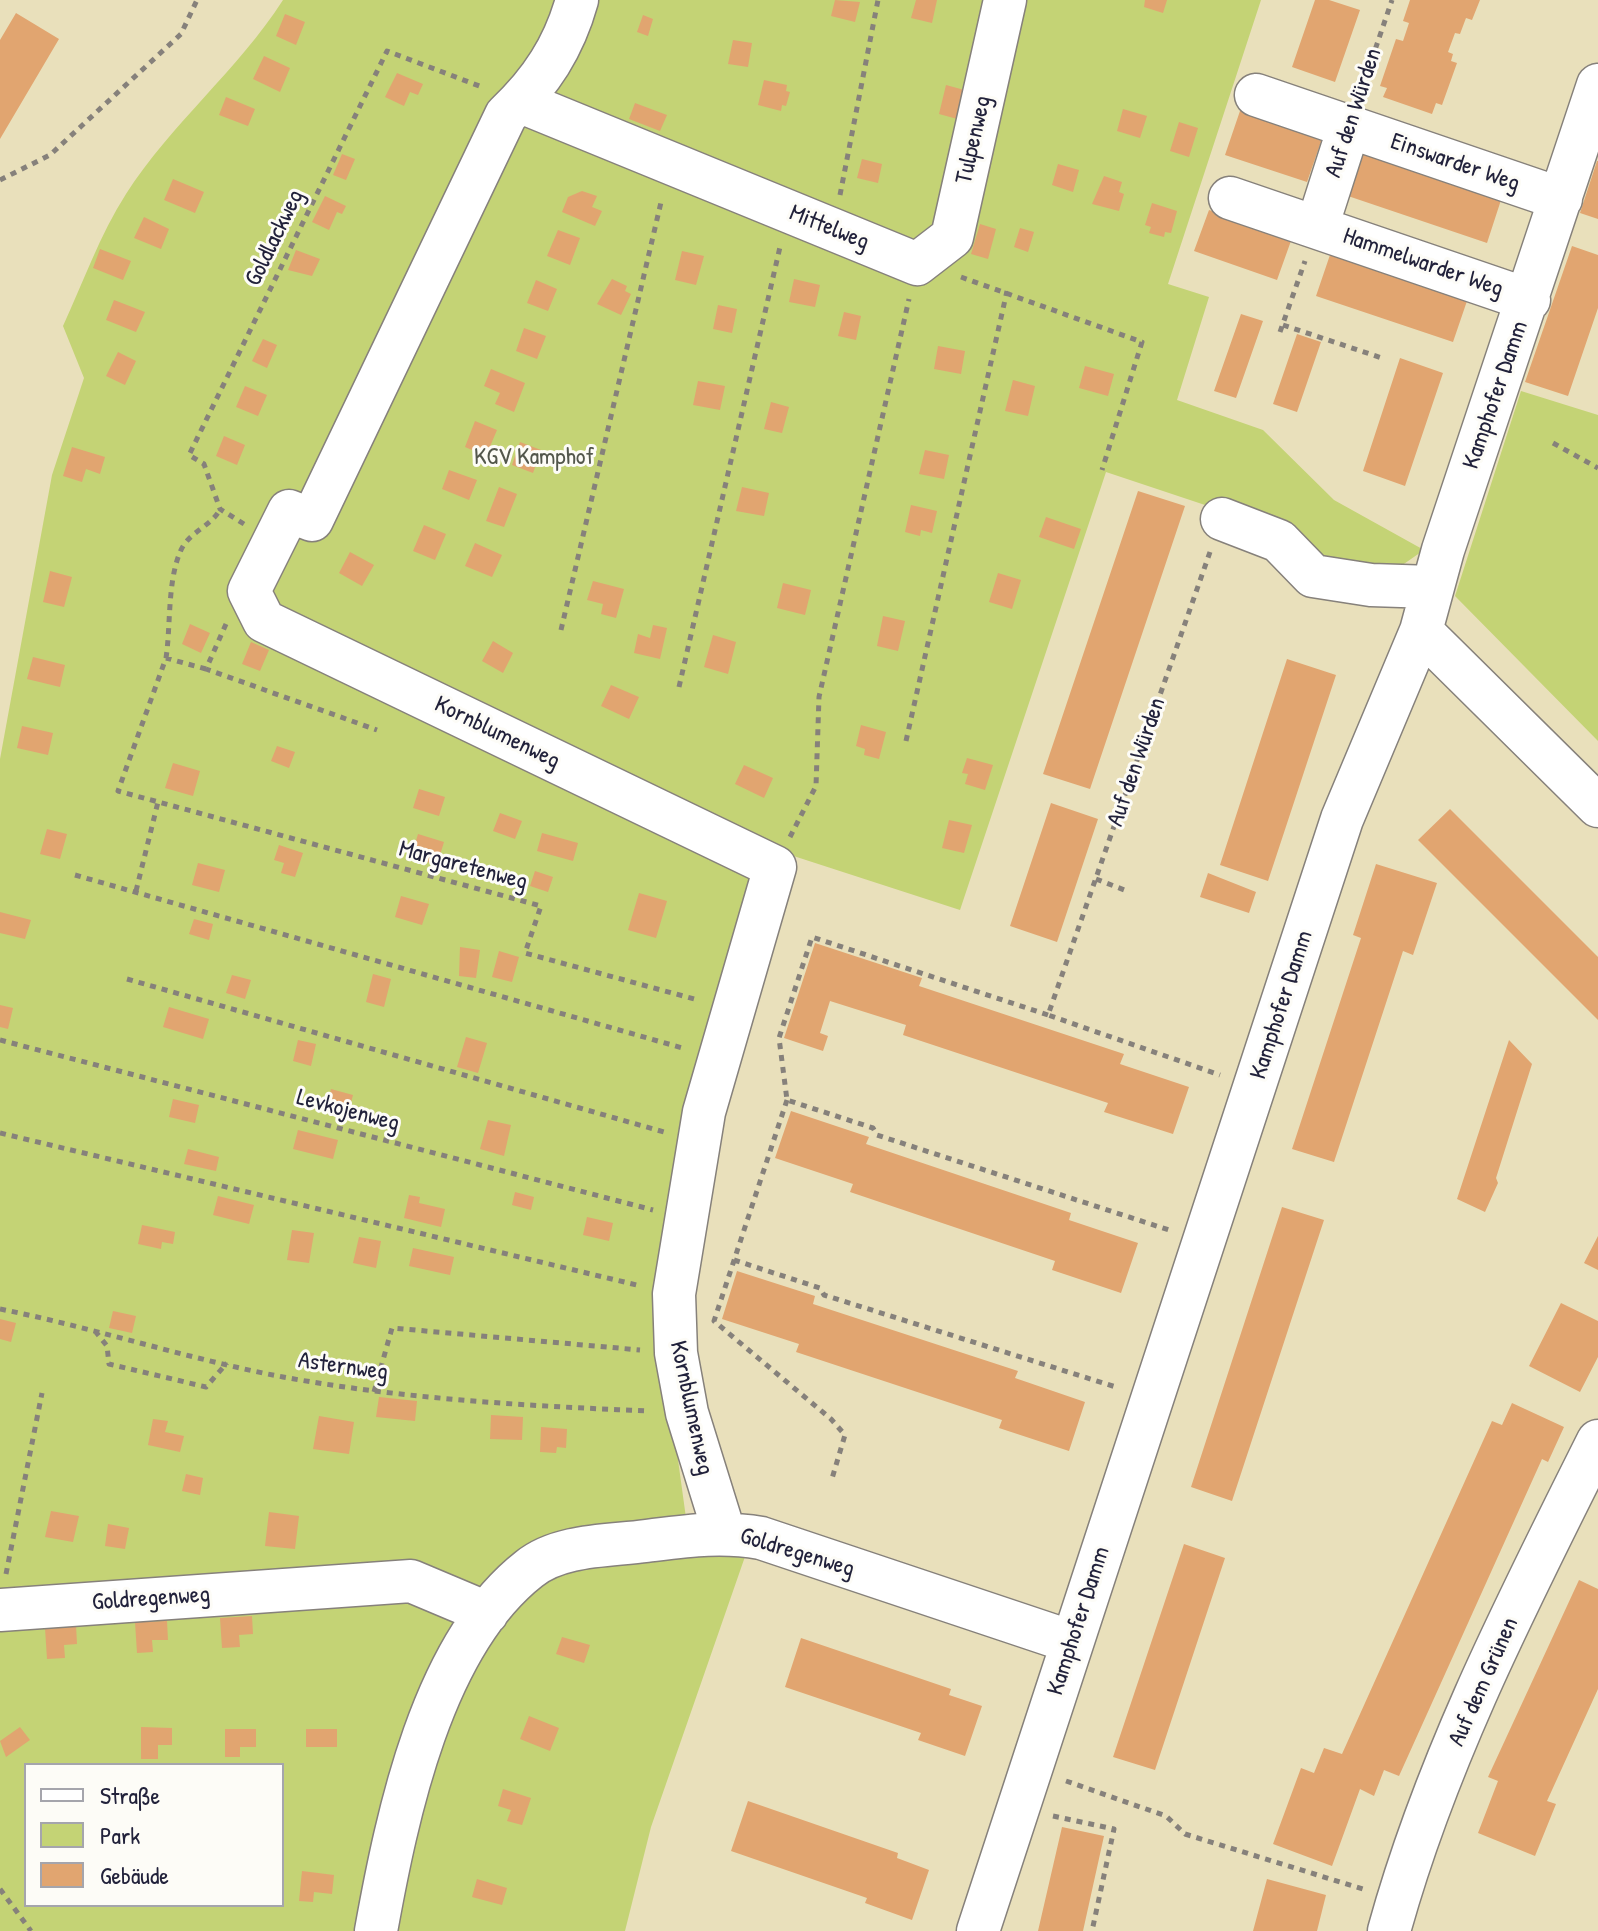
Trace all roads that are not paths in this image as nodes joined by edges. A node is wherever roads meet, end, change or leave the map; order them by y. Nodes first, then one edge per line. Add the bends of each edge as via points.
1 (577, 0) edge
2 (1005, 0) edge
3 (1598, 85) edge
4 (1256, 95) dead end
5 (521, 102) junction
6 (1349, 127) junction
7 (1230, 198) dead end
8 (1561, 199) junction
9 (1317, 227) junction
10 (917, 264) joint
11 (1529, 300) junction
12 (1222, 519) road end
13 (1432, 587) junction
14 (1421, 631) junction
15 (1598, 806) edge
16 (1598, 1441) edge
17 (724, 1532) junction
18 (1, 1599) edge
19 (487, 1613) junction
20 (1072, 1642) junction
21 (1393, 1916) edge
22 (376, 1931) edge
23 (978, 1931) edge

1 - 5 street via 570,27 542,79
2 - 10 street, Tulpenweg via 952,237
3 - 8 street, Kamphofer Damm
4 - 6 street, Einswarder Weg
5 - 10 street, Mittelweg
5 - 17 street, Kornblumenweg via 506,115 312,520 289,511 249,591 264,621 775,867 704,1112 674,1294 676,1353 687,1413
6 - 8 street, Einswarder Weg
6 - 9 street, Auf den Würden
7 - 9 street, Hammelwarder Weg
8 - 11 street, Kamphofer Damm
9 - 11 street, Hammelwarder Weg
11 - 13 street, Kamphofer Damm
12 - 13 street via 1279,541 1313,576
13 - 14 street, Kamphofer Damm
14 - 15 street
14 - 20 street, Kamphofer Damm via 1342,819
16 - 21 street, Auf dem Grünen via 1425,1811
17 - 19 street, Goldregenweg via 571,1550 531,1567
17 - 20 street, Goldregenweg via 761,1538
18 - 19 street, Goldregenweg via 411,1581
19 - 22 street, Goldregenweg via 456,1663 419,1745 392,1843
20 - 23 street, Kamphofer Damm

